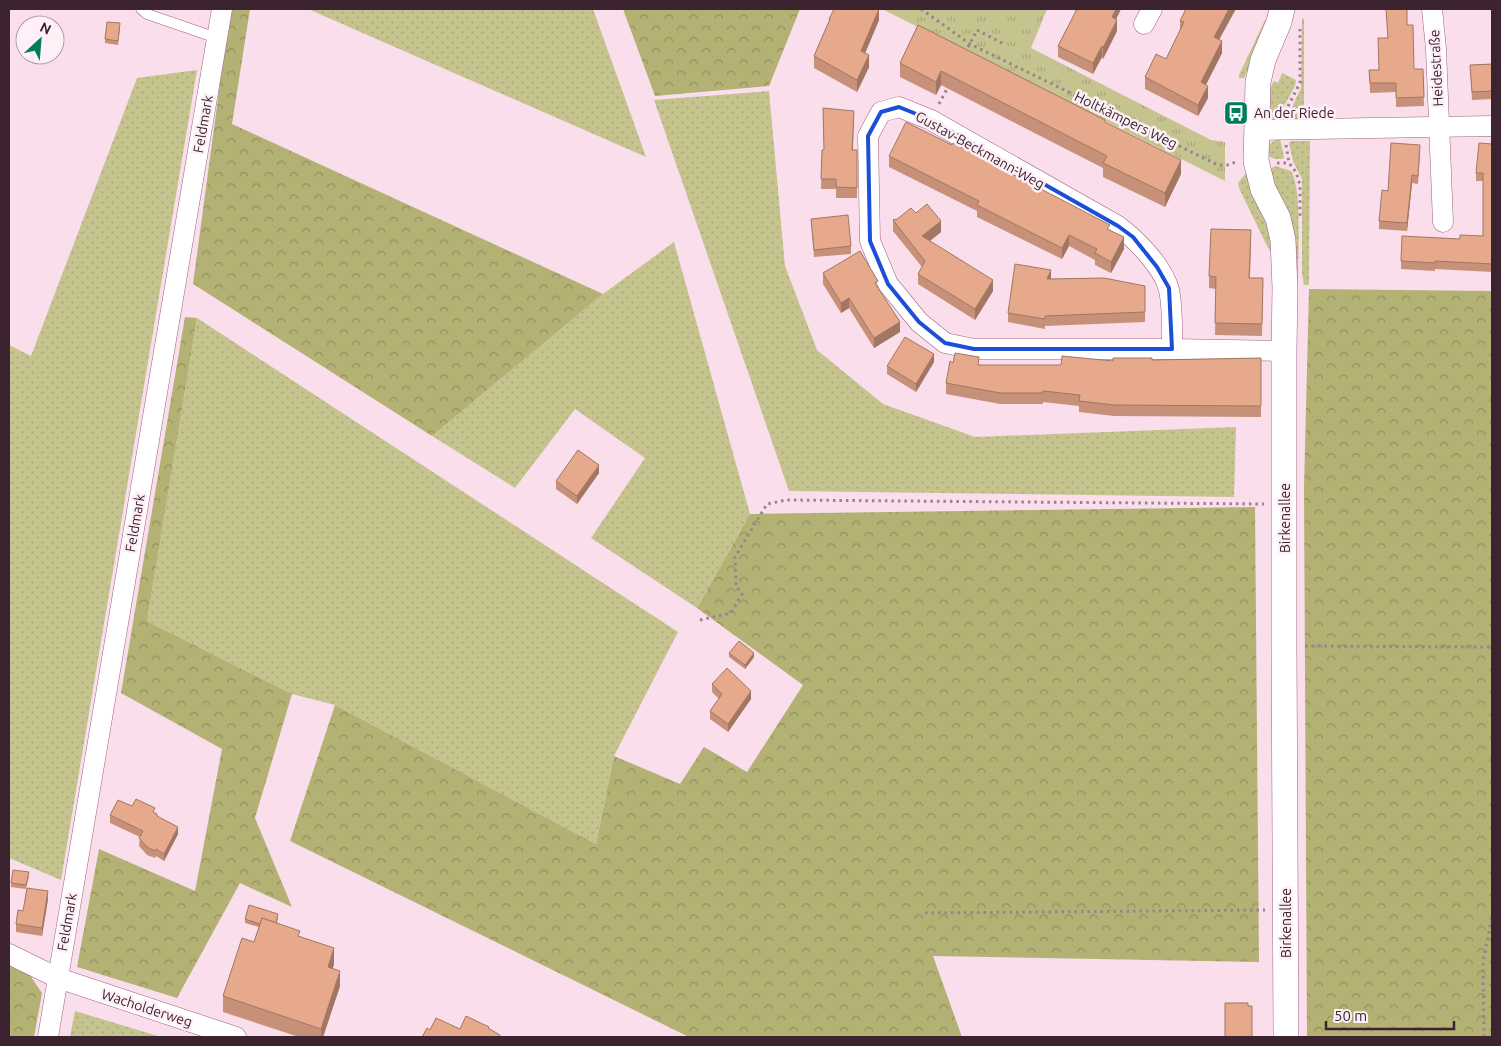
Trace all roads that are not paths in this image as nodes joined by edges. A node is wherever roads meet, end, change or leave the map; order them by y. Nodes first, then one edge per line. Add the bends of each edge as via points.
1 (141, 9) edge
2 (222, 9) edge
3 (1282, 9) edge
4 (1432, 9) edge
5 (217, 38) junction
6 (1438, 126) junction
7 (1492, 126) edge
8 (1257, 130) junction
9 (1443, 222) dead end
10 (1172, 349) junction
11 (1284, 350) junction
12 (9, 954) edge
13 (58, 978) junction
14 (48, 1037) edge
15 (236, 1037) edge
16 (1286, 1037) edge

1 - 5 lane via 147,14
2 - 5 street, Feldmark
3 - 8 street, Birkenallee via 1262,60
4 - 6 street, Heidestraße
5 - 13 street, Feldmark
6 - 7 street
6 - 8 street
6 - 9 street
8 - 11 street, Birkenallee via 1256,161 1283,240
10 - 10 street, Gustav-Beckmann-Weg via 974,349 945,343 919,322 888,284 870,241 868,136 881,112 898,106 931,120 1133,237 1169,288
10 - 11 street, Gustav-Beckmann-Weg
11 - 16 street, Birkenallee
12 - 13 street, Wacholderweg
13 - 14 street, Feldmark
13 - 15 street, Wacholderweg

